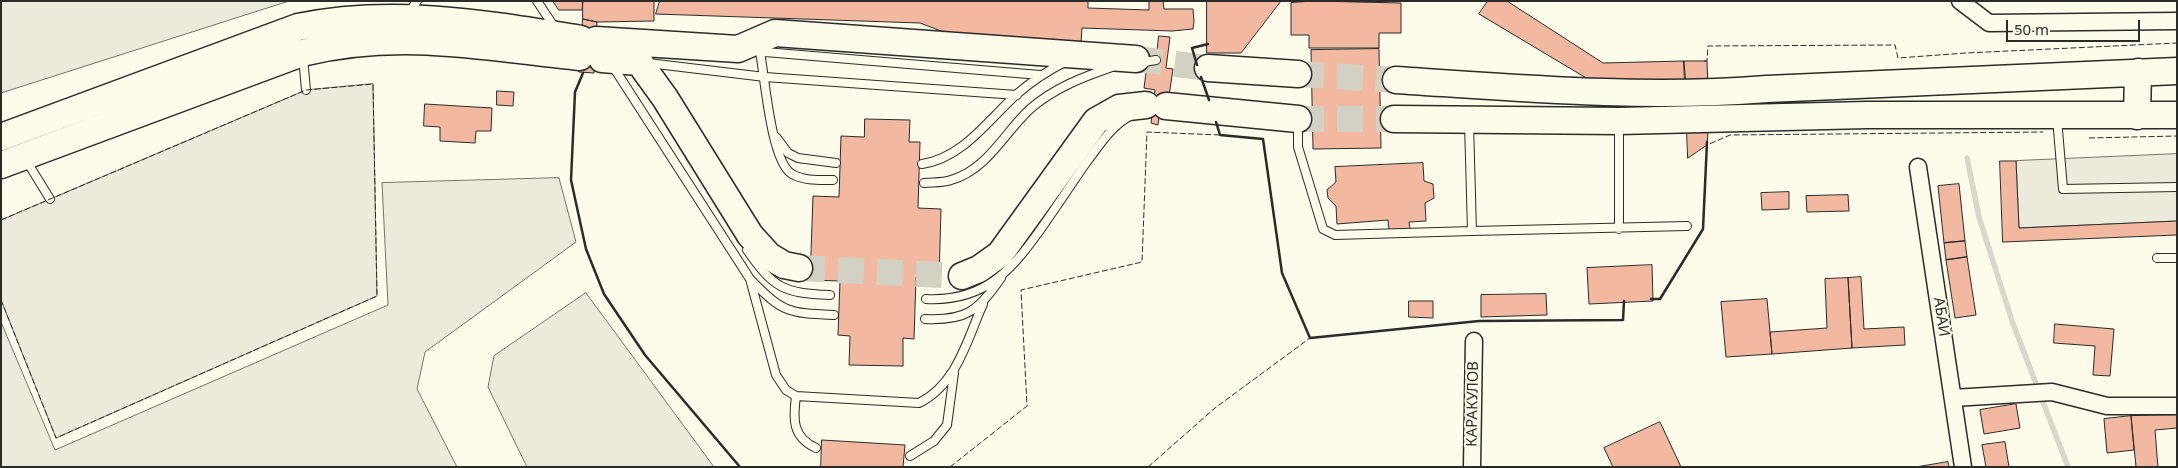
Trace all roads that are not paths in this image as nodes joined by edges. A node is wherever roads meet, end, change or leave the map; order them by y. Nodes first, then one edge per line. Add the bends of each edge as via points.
1 (537, 1) edge
2 (1960, 1) edge
3 (412, 9) edge
4 (2177, 21) edge
5 (587, 48) junction
6 (749, 50) junction
7 (302, 53) junction
8 (1081, 55) junction
9 (1146, 59) joint
10 (639, 62) junction
11 (1208, 68) tunnel mouth
12 (2177, 71) edge
13 (2138, 72) junction
14 (1298, 74) tunnel mouth
15 (1040, 75) junction
16 (765, 77) junction
17 (1396, 80) tunnel mouth
18 (1828, 88) junction
19 (306, 90) dead end
20 (1017, 95) junction
21 (1156, 106) junction
22 (2177, 115) edge
23 (1830, 116) junction
24 (2057, 116) junction
25 (2137, 116) junction
26 (1469, 118) junction
27 (1298, 119) joint
28 (1394, 119) tunnel mouth
29 (1619, 121) junction
30 (773, 133) junction
31 (1, 137) edge
32 (12, 161) edge
33 (836, 162) dead end
34 (922, 164) dead end
35 (1918, 167) dead end
36 (833, 180) dead end
37 (924, 183) dead end
38 (2177, 188) edge
39 (50, 199) dead end
40 (1687, 226) dead end
41 (1619, 229) junction
42 (1472, 232) junction
43 (742, 242) dead end
44 (2156, 258) dead end
45 (2177, 258) edge
46 (800, 268) tunnel mouth
47 (962, 276) tunnel mouth
48 (1003, 276) junction
49 (750, 279) junction
50 (830, 295) dead end
51 (926, 299) dead end
52 (983, 304) junction
53 (834, 315) dead end
54 (924, 319) dead end
55 (1474, 341) dead end
56 (954, 370) junction
57 (796, 396) junction
58 (1953, 398) junction
59 (2177, 406) edge
60 (816, 448) dead end
61 (910, 456) dead end
62 (1472, 467) edge
63 (1963, 467) edge

1 - 5 lane
2 - 4 street via 1989,23
3 - 5 highway
3 - 31 highway via 298,27
5 - 6 highway
5 - 7 highway via 386,40 334,45
5 - 10 highway
5 - 49 lane
6 - 8 highway via 775,32
6 - 15 lane
6 - 16 lane
7 - 19 lane
7 - 32 highway
8 - 9 highway
8 - 15 lane
9 - 37 lane via 1080,78 1030,109 977,167 950,181
10 - 16 lane
10 - 46 highway via 665,98 710,180 750,235 769,256 784,265
11 - 14 highway
12 - 13 highway
13 - 18 highway
13 - 25 highway
15 - 20 lane
16 - 20 lane
16 - 30 lane
17 - 18 highway via 1589,93 1708,94
18 - 23 highway
20 - 34 lane via 960,149 938,162
21 - 27 highway
21 - 47 highway via 1119,108 1096,121 1000,254 980,269
21 - 48 lane via 1128,117 1112,129 1022,255
22 - 25 highway
23 - 24 highway
23 - 29 highway
24 - 25 highway
24 - 38 lane via 2063,190
26 - 28 highway
26 - 29 highway
26 - 42 lane
27 - 42 lane via 1298,147 1323,229 1334,235
29 - 41 lane
30 - 33 lane via 788,153 798,158
30 - 36 lane via 781,162 789,173 801,179
32 - 39 lane
35 - 58 street, АБАЙ
40 - 41 lane
41 - 42 lane
43 - 50 lane via 763,273 783,288 799,294
44 - 45 lane
48 - 51 lane via 968,295 943,300
48 - 52 lane
49 - 53 lane via 772,302 791,312
49 - 57 lane via 776,375 786,390
52 - 54 lane via 968,313
52 - 56 lane
55 - 62 street, КАРАКУЛОВ
56 - 57 lane via 934,396 919,403
56 - 61 lane via 947,425 934,441
57 - 60 lane via 793,420 807,444
58 - 59 street via 2052,392 2107,406
58 - 63 street, АБАЙ

